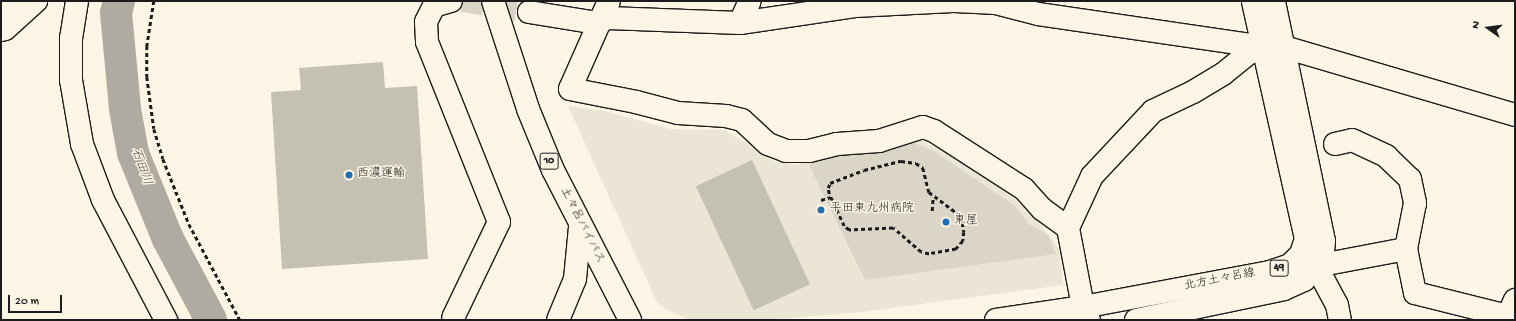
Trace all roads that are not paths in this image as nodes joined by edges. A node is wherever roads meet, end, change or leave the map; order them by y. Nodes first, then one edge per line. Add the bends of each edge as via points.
1 (12, 1) edge
2 (36, 1) edge
3 (77, 1) edge
4 (451, 1) edge
5 (493, 1) edge
6 (609, 1) edge
7 (750, 1) edge
8 (954, 1) edge
9 (1253, 1) edge
10 (1274, 1) edge
11 (995, 2) edge
12 (1, 9) edge
13 (529, 12) tunnel mouth
14 (598, 23) junction
15 (740, 23) junction
16 (1, 30) edge
17 (1274, 47) junction
18 (1515, 115) edge
19 (1335, 144) dead end
20 (580, 226) junction
21 (1068, 228) junction
22 (1406, 249) junction
23 (1308, 260) junction
24 (1510, 312) edge
25 (1086, 314) edge
26 (453, 318) dead end
27 (628, 318) edge
28 (166, 320) edge
29 (558, 320) edge
30 (996, 320) edge
31 (1136, 320) edge
32 (1340, 320) edge

1 - 12 main road
2 - 16 main road via 6,29
3 - 28 main road via 71,38 71,80 82,144 103,200
4 - 26 main road via 434,6 426,22 427,42 499,222
5 - 20 main road, 土々呂バイパス / 10 via 528,109
6 - 14 main road
7 - 15 main road
8 - 11 main road
8 - 15 main road via 855,6
9 - 17 main road, 北方土々呂線 / 49
10 - 17 main road, 北方土々呂線 / 49
11 - 17 main road via 1038,14
13 - 14 main road
14 - 15 main road via 608,18
14 - 21 main road via 570,89 636,102 678,114 726,116 742,120 768,144 786,151 809,151 837,144 879,141 923,127 934,131 1024,189 1042,208
17 - 18 main road
17 - 21 main road via 1249,53 1223,74 1153,111 1092,176
17 - 23 main road, 北方土々呂線 / 49 via 1324,241 1323,251
19 - 22 main road via 1352,140 1386,156 1410,179 1415,203
20 - 27 main road, 土々呂バイパス / 10
20 - 29 main road via 575,279
21 - 25 main road
22 - 23 main road
22 - 24 main road via 1415,293
23 - 25 main road, 北方土々呂線 / 49 via 1270,272
23 - 31 main road, 北方土々呂線 / 49 via 1304,280 1284,289
23 - 32 main road via 1337,305
25 - 30 main road, 北方土々呂線 / 49

